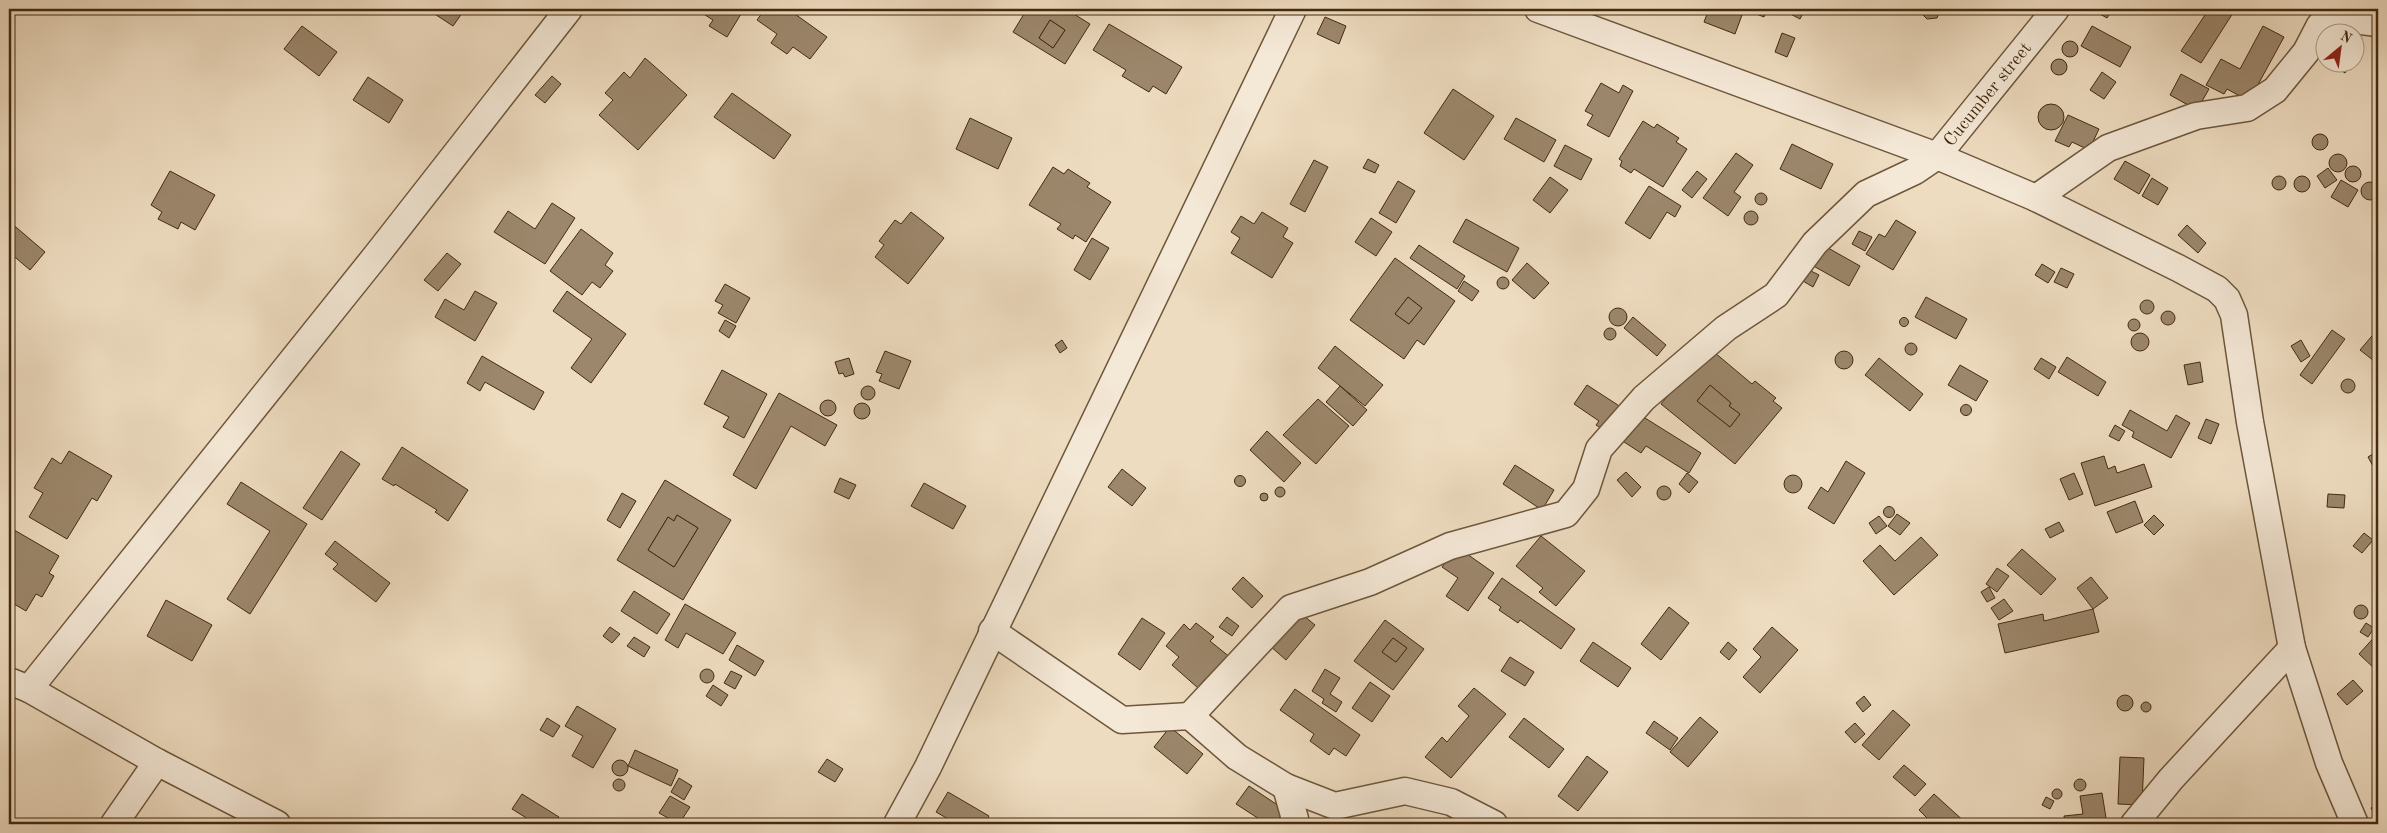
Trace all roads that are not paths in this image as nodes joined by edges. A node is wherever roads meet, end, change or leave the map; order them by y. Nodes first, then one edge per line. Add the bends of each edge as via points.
1 (569, 9) edge
2 (1293, 9) edge
3 (1538, 9) edge
4 (2056, 9) edge
5 (2378, 23) edge
6 (1937, 156) junction
7 (2036, 198) junction
8 (992, 631) junction
9 (2292, 648) junction
10 (19, 685) edge
11 (1190, 716) junction
12 (157, 762) junction
13 (1286, 787) junction
14 (114, 824) edge
15 (277, 824) edge
16 (897, 824) edge
17 (1292, 824) edge
18 (1494, 824) edge
19 (2134, 824) edge
20 (2355, 824) edge

1 - 10 street via 379,252
2 - 8 street
3 - 6 street
4 - 6 street, Cucumber street
5 - 7 street via 2336,18 2320,25 2306,52 2275,90 2247,108 2196,116 2108,148
6 - 7 street
6 - 11 street, Cucumber street via 1915,171 1866,194 1815,243 1776,295 1726,328 1644,398 1599,449 1586,489 1566,514 1450,546 1370,582 1291,608
7 - 9 street via 2178,268 2217,290 2226,299 2234,315 2250,422
8 - 11 street via 1122,720
8 - 16 street via 928,767
9 - 19 street via 2171,779
9 - 20 street via 2329,762
10 - 12 street
11 - 13 street via 1237,757
12 - 14 street
12 - 15 street
13 - 17 street via 1294,819
13 - 18 street via 1335,806 1405,791 1450,802

